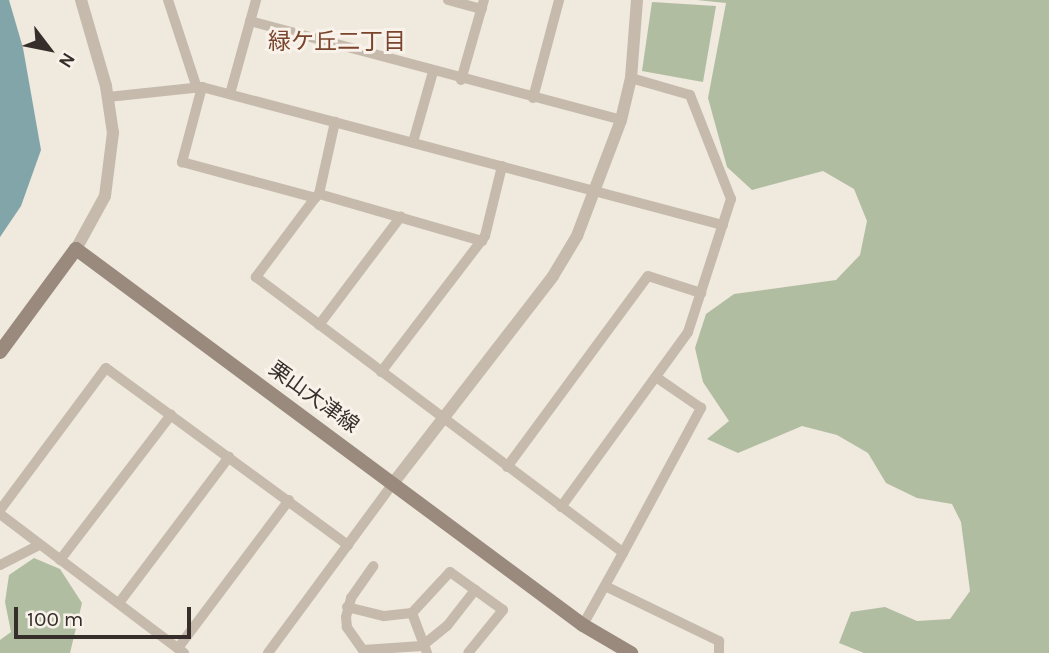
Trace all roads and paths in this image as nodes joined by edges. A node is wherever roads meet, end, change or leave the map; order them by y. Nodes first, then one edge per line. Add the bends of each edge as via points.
1 (81, 0) edge
2 (168, 0) edge
3 (256, 0) edge
4 (448, 0) edge
5 (559, 0) edge
6 (637, 0) edge
7 (483, 5) edge
8 (250, 21) junction
9 (433, 72) junction
10 (631, 78) junction
11 (461, 80) junction
12 (200, 88) junction
13 (230, 94) junction
14 (108, 97) junction
15 (533, 98) junction
16 (621, 120) junction
17 (335, 122) junction
18 (413, 142) junction
19 (502, 166) junction
20 (597, 190) junction
21 (317, 196) junction
22 (401, 216) junction
23 (723, 225) junction
24 (482, 241) junction
25 (76, 248) junction
26 (701, 293) junction
27 (319, 325) junction
28 (0, 352) edge
29 (381, 372) junction
30 (656, 377) junction
31 (171, 415) junction
32 (443, 419) junction
33 (229, 457) junction
34 (507, 467) junction
35 (394, 482) junction
36 (289, 500) junction
37 (561, 507) junction
38 (0, 512) edge
39 (39, 545) junction
40 (348, 545) junction
41 (624, 553) junction
42 (60, 560) junction
43 (0, 565) edge
44 (373, 566) dead end
45 (605, 586) junction
46 (475, 590) junction
47 (119, 603) junction
48 (348, 607) junction
49 (412, 612) junction
50 (583, 625) junction
51 (279, 640) junction
52 (424, 649) edge
53 (181, 650) edge
54 (364, 651) edge
55 (268, 653) edge
56 (281, 653) edge
57 (468, 653) edge
58 (631, 653) edge
59 (719, 653) edge

1 - 14 street
2 - 12 street
3 - 8 street
4 - 7 street
5 - 15 street
6 - 10 street
7 - 11 street
8 - 9 street
8 - 13 street
9 - 11 street
9 - 18 street
10 - 16 street
10 - 23 street via 690,95 731,199
11 - 15 street
12 - 13 street
12 - 14 street
12 - 21 street via 182,162
13 - 17 street
14 - 25 street via 113,133 110,174 97,213
15 - 16 street
16 - 20 street
17 - 18 street
17 - 21 street
18 - 19 street
19 - 20 street
19 - 24 street
20 - 23 street
20 - 32 street via 553,276
21 - 22 street
21 - 27 street via 256,277
22 - 24 street
22 - 27 street
23 - 26 street
24 - 29 street
25 - 28 main road
25 - 35 main road, 栗山大津線
26 - 30 street via 688,332
26 - 34 street via 648,276
27 - 29 street
29 - 32 street
30 - 37 street
30 - 41 street via 701,408
31 - 33 street
31 - 38 street via 106,368
31 - 42 street
32 - 34 street
32 - 35 street
33 - 36 street
33 - 47 street
34 - 37 street
35 - 40 street
35 - 50 main road, 栗山大津線
36 - 40 street
36 - 53 street
37 - 41 street
38 - 39 street
39 - 42 street
39 - 43 street
40 - 51 street
41 - 45 street
42 - 47 street
44 - 48 street
45 - 50 street
45 - 59 street via 719,640
46 - 49 street via 450,572
46 - 52 street
46 - 57 street via 503,610
47 - 53 street
48 - 49 street via 384,616
48 - 54 street via 347,627
49 - 52 street
50 - 58 main road, 栗山大津線
51 - 55 street
51 - 56 street
52 - 54 street

